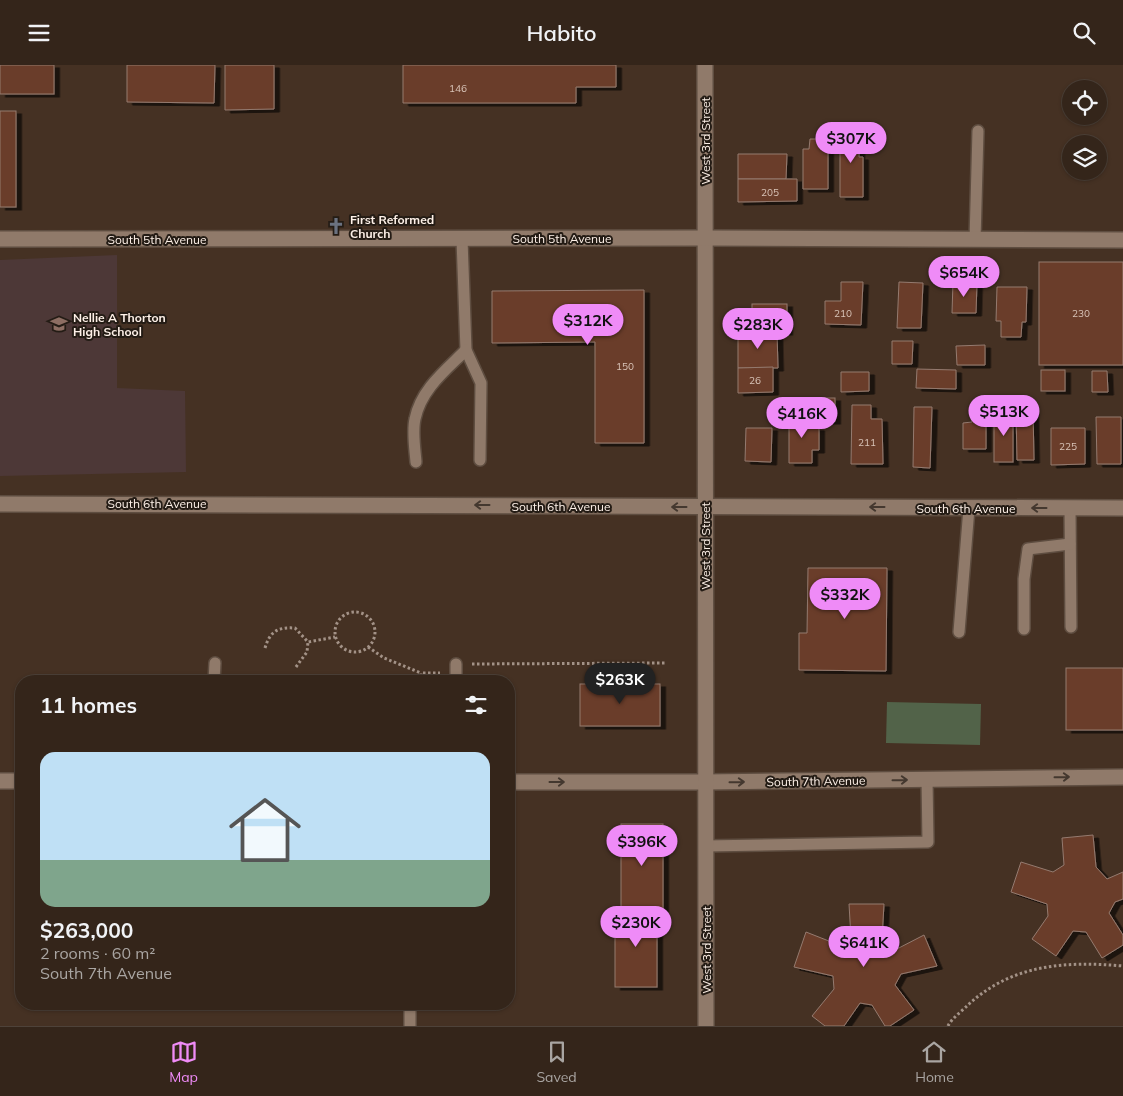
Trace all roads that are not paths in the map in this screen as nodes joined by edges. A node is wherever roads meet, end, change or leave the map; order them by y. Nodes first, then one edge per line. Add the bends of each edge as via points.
1 (705, 65) edge
2 (978, 131) dead end
3 (706, 238) junction
4 (0, 239) edge
5 (462, 239) junction
6 (975, 239) junction
7 (1123, 240) edge
8 (466, 350) junction
9 (480, 460) dead end
10 (416, 462) dead end
11 (0, 504) edge
12 (706, 507) junction
13 (969, 508) junction
14 (1070, 508) junction
15 (1123, 508) edge
16 (1070, 544) junction
17 (1070, 627) dead end
18 (1024, 629) dead end
19 (959, 632) dead end
20 (215, 663) dead end
21 (214, 675) edge
22 (1123, 777) edge
23 (927, 779) junction
24 (0, 781) edge
25 (15, 781) edge
26 (515, 782) edge
27 (704, 782) junction
28 (705, 847) junction
29 (410, 1010) edge
30 (410, 1026) edge
31 (706, 1026) edge

1 - 3 street, West 3rd Street
2 - 6 lane
3 - 5 street, South 5th Avenue
3 - 6 street, South 5th Avenue
3 - 12 street, West 3rd Street
4 - 5 street, South 5th Avenue
5 - 8 lane
6 - 7 street, South 5th Avenue
8 - 9 lane via 481,383
8 - 10 lane via 422,398 415,420
12 -> 11 street, South 6th Avenue
13 -> 12 street, South 6th Avenue
12 - 27 street, West 3rd Street
14 -> 13 street, South 6th Avenue
13 - 19 lane
14 - 15 street, South 6th Avenue
14 - 16 lane
16 - 17 lane
16 - 18 lane via 1028,549
20 - 21 lane
23 -> 22 street, South 7th Avenue
27 -> 23 street, South 7th Avenue
23 - 28 lane via 928,842
24 - 25 street
26 -> 27 street, South 7th Avenue
27 - 28 street, West 3rd Street
28 - 31 street, West 3rd Street
29 - 30 lane

